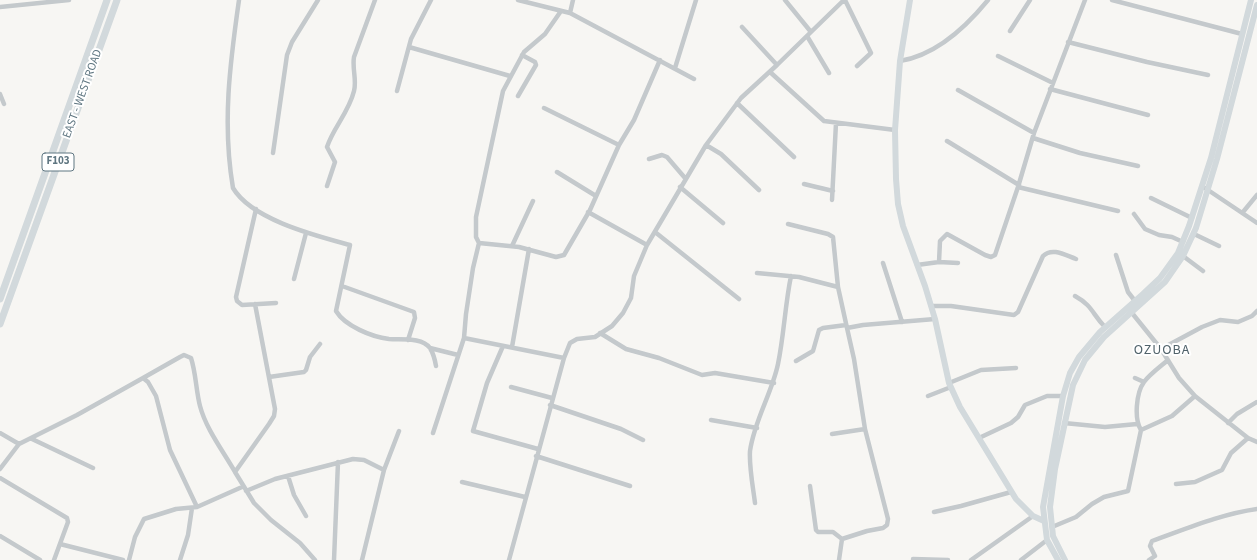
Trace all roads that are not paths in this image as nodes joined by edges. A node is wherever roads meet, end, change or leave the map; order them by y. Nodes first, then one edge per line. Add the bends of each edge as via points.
1 (69, 0) edge
2 (108, 0) edge
3 (117, 0) edge
4 (239, 0) edge
5 (318, 0) edge
6 (375, 0) edge
7 (431, 0) edge
8 (518, 0) edge
9 (573, 0) edge
10 (696, 0) edge
11 (785, 0) edge
12 (844, 0) edge
13 (910, 0) edge
14 (988, 0) edge
15 (1030, 0) edge
16 (1085, 0) edge
17 (1112, 0) edge
18 (1251, 0) edge
19 (1257, 5) edge
20 (0, 7) edge
21 (561, 11) junction
22 (570, 13) junction
23 (742, 27) dead end
24 (1010, 31) dead end
25 (811, 32) junction
26 (1242, 34) junction
27 (807, 36) junction
28 (1068, 42) junction
29 (409, 47) junction
30 (522, 55) junction
31 (998, 56) dead end
32 (660, 60) junction
33 (900, 61) junction
34 (777, 66) junction
35 (857, 66) dead end
36 (675, 68) junction
37 (770, 72) junction
38 (828, 74) dead end
39 (1208, 75) dead end
40 (510, 76) junction
41 (694, 79) dead end
42 (1053, 83) junction
43 (1050, 89) junction
44 (958, 90) dead end
45 (397, 91) dead end
46 (0, 94) edge
47 (518, 96) dead end
48 (737, 103) junction
49 (4, 104) dead end
50 (544, 108) dead end
51 (1148, 115) dead end
52 (836, 123) junction
53 (895, 130) junction
54 (1033, 136) junction
55 (947, 141) dead end
56 (620, 145) junction
57 (706, 145) junction
58 (273, 153) dead end
59 (794, 157) dead end
60 (649, 159) dead end
61 (1138, 166) dead end
62 (557, 172) dead end
63 (685, 178) junction
64 (804, 184) dead end
65 (327, 186) dead end
66 (1019, 186) junction
67 (1202, 186) junction
68 (680, 187) junction
69 (760, 190) dead end
70 (1208, 190) junction
71 (833, 191) junction
72 (1257, 195) edge
73 (596, 196) junction
74 (1151, 198) dead end
75 (832, 200) dead end
76 (533, 201) dead end
77 (256, 209) junction
78 (1118, 211) dead end
79 (588, 212) junction
80 (1243, 212) junction
81 (1134, 214) dead end
82 (1192, 218) junction
83 (723, 223) dead end
84 (1257, 223) edge
85 (788, 224) dead end
86 (655, 232) junction
87 (306, 233) junction
88 (1194, 234) junction
89 (1183, 242) junction
90 (479, 243) junction
91 (647, 245) junction
92 (512, 246) junction
93 (1219, 246) dead end
94 (529, 250) junction
95 (1116, 255) dead end
96 (1184, 256) junction
97 (1076, 259) dead end
98 (939, 262) junction
99 (883, 263) dead end
100 (958, 263) dead end
101 (917, 265) junction
102 (1203, 271) dead end
103 (757, 273) dead end
104 (791, 276) junction
105 (294, 280) dead end
106 (342, 286) junction
107 (838, 287) junction
108 (1075, 296) dead end
109 (0, 299) edge
110 (739, 299) dead end
111 (1136, 301) junction
112 (276, 303) dead end
113 (255, 304) junction
114 (931, 306) junction
115 (1257, 311) edge
116 (1132, 313) junction
117 (935, 319) junction
118 (902, 322) junction
119 (0, 324) edge
120 (846, 327) junction
121 (1105, 327) junction
122 (600, 334) junction
123 (464, 338) junction
124 (408, 340) junction
125 (320, 344) dead end
126 (503, 346) junction
127 (512, 347) junction
128 (430, 348) junction
129 (1161, 349) junction
130 (458, 355) junction
131 (564, 358) junction
132 (1168, 360) junction
133 (796, 361) dead end
134 (436, 366) dead end
135 (1016, 368) dead end
136 (269, 377) junction
137 (143, 378) junction
138 (1135, 378) dead end
139 (1144, 382) junction
140 (774, 383) junction
141 (950, 385) junction
142 (511, 387) dead end
143 (928, 396) dead end
144 (1063, 396) junction
145 (1195, 396) junction
146 (552, 398) junction
147 (1257, 402) edge
148 (550, 405) junction
149 (711, 420) dead end
150 (1064, 423) junction
151 (1228, 423) junction
152 (1137, 424) junction
153 (757, 428) junction
154 (865, 429) junction
155 (1141, 430) junction
156 (399, 431) dead end
157 (0, 433) edge
158 (433, 433) dead end
159 (832, 434) dead end
160 (979, 438) junction
161 (1248, 438) junction
162 (32, 439) junction
163 (643, 440) dead end
164 (1257, 442) edge
165 (19, 444) junction
166 (538, 449) junction
167 (536, 456) junction
168 (338, 462) junction
169 (0, 468) edge
170 (94, 468) dead end
171 (384, 470) junction
172 (235, 472) junction
173 (288, 476) junction
174 (0, 478) edge
175 (462, 482) dead end
176 (1176, 484) dead end
177 (630, 486) dead end
178 (810, 486) dead end
179 (244, 489) junction
180 (1011, 492) junction
181 (525, 497) junction
182 (755, 503) dead end
183 (194, 508) junction
184 (1257, 509) edge
185 (934, 512) dead end
186 (306, 516) dead end
187 (1033, 516) junction
188 (1044, 521) junction
189 (1052, 526) junction
190 (0, 536) edge
191 (842, 539) junction
192 (1048, 540) junction
193 (60, 544) junction
194 (1156, 558) edge
195 (913, 559) edge
196 (40, 560) edge
197 (54, 560) edge
198 (123, 560) edge
199 (129, 560) edge
200 (180, 560) edge
201 (315, 560) edge
202 (334, 560) edge
203 (362, 560) edge
204 (509, 560) edge
205 (839, 560) edge
206 (948, 560) edge
207 (971, 560) edge
208 (1021, 560) edge
209 (1058, 560) edge
210 (1065, 560) edge
211 (1149, 560) edge

1 - 20 street
2 - 109 main road, EAST - WEST ROAD / F103
3 - 119 main road, EAST - WEST ROAD / F103
4 - 77 street via 228,75 228,136 233,188
5 - 58 street via 292,42 287,55
6 - 65 street via 354,58 354,92 327,147 335,162
7 - 29 street
8 - 21 street
9 - 22 street
10 - 36 street
11 - 25 street
12 - 25 street
12 - 35 street via 871,53
13 - 33 main road
14 - 33 street via 962,29 925,53
15 - 24 street
16 - 28 street
17 - 26 street
18 - 26 main road
19 - 70 main road
21 - 22 street
21 - 30 street via 547,31
22 - 32 street
23 - 34 street
25 - 27 street
26 - 67 main road
27 - 34 street
27 - 38 street
28 - 39 street
28 - 42 street
29 - 40 street
29 - 45 street
30 - 40 street
30 - 47 street via 536,65
31 - 42 street
32 - 36 street
32 - 56 street via 634,120
33 - 53 main road
34 - 37 street
36 - 41 street
37 - 48 street
37 - 52 street via 821,119
40 - 90 street via 500,97 476,217 476,237
42 - 43 street
43 - 51 street
43 - 54 street
44 - 54 street
46 - 49 street
48 - 57 street
48 - 59 street
50 - 56 street
52 - 53 street
52 - 71 street
53 - 101 main road via 898,204
54 - 61 street via 1080,153
54 - 66 street
55 - 66 street
56 - 73 street
57 - 63 street
57 - 69 street via 721,154
60 - 63 street via 662,155 667,157
62 - 73 street
63 - 68 street
64 - 71 street
66 - 78 street
66 - 98 street via 995,255 985,255 947,234 940,241
67 - 70 street
67 - 82 main road
68 - 83 street
68 - 86 street
70 - 80 street
70 - 88 main road
71 - 75 street
72 - 80 street
73 - 79 street
74 - 82 street
76 - 92 street
77 - 87 street via 286,226
77 - 113 street via 236,296 240,304
79 - 91 street
79 - 94 street via 564,255 556,257
80 - 84 street
81 - 89 street via 1145,229
82 - 89 main road
85 - 107 street via 832,237
86 - 91 street
86 - 110 street
87 - 105 street
87 - 106 street via 350,245
88 - 93 street
88 - 96 main road
89 - 111 main road via 1169,267
90 - 92 street
90 - 123 street via 473,268
91 - 122 street via 634,276 631,298 612,326
92 - 94 street
94 - 127 street
95 - 111 street via 1126,288
96 - 102 street
96 - 116 main road via 1165,282
97 - 114 street via 1052,251 1047,252 1018,312 1014,315 951,306
98 - 100 street
98 - 101 street
99 - 118 street
101 - 114 main road
103 - 104 street
104 - 107 street
104 - 140 street via 782,346
106 - 124 street via 414,312 415,318
106 - 124 street via 336,311 340,318 371,334
107 - 120 street
108 - 121 street via 1088,304
111 - 121 main road
112 - 113 street
113 - 136 street
114 - 117 main road
115 - 129 street via 1238,322 1220,320 1202,327
116 - 129 street
116 - 150 main road via 1104,336 1085,360 1073,385
117 - 118 street
117 - 141 main road
118 - 120 street
120 - 133 street via 819,330 813,351
120 - 154 street via 854,359
121 - 144 main road via 1079,357 1070,373
122 - 131 street via 570,343
122 - 140 street via 626,349 659,358 698,374 715,373
123 - 126 street
123 - 130 street
124 - 128 street via 421,341
125 - 136 street via 310,357 304,372
126 - 127 street
126 - 166 street via 487,383 473,431
127 - 131 street
128 - 130 street
128 - 134 street
129 - 132 street
130 - 158 street
131 - 146 street
132 - 139 street
132 - 145 street
135 - 141 street via 981,370
136 - 172 street via 274,416
137 - 162 street
137 - 172 street via 184,355 191,358 204,418
137 - 183 street via 156,396 170,450
138 - 139 street
139 - 152 street via 1139,397
140 - 153 street
141 - 143 street
141 - 160 main road
142 - 146 street
144 - 160 street via 1047,396 1025,405 1011,423
144 - 188 main road via 1045,492
145 - 151 street
145 - 155 street via 1172,416
146 - 148 street
147 - 151 street via 1237,414
148 - 163 street
148 - 166 street
149 - 153 street
150 - 152 street via 1105,427
150 - 189 main road via 1050,507
151 - 161 street
152 - 155 street
153 - 182 street via 750,453
154 - 159 street
154 - 191 street via 883,496 887,525
155 - 189 street via 1128,490 1104,497 1076,517
156 - 171 street
157 - 165 street
160 - 180 main road
161 - 164 street
161 - 176 street via 1231,453 1222,470 1195,482
162 - 165 street
162 - 170 street
165 - 169 street
166 - 167 street
167 - 177 street
167 - 181 street
168 - 171 street via 359,459
168 - 173 street
168 - 202 street
171 - 203 street
172 - 179 street
173 - 179 street
173 - 186 street via 294,495
174 - 193 street via 67,518 68,522
175 - 181 street
178 - 191 street via 816,530 833,532
179 - 183 street
179 - 201 street via 266,516 300,543
180 - 185 street
180 - 187 main road
181 - 204 street
183 - 199 street via 144,519 135,537
183 - 200 street
184 - 194 street via 1208,521 1152,541 1150,546
187 - 188 main road
187 - 207 street
188 - 192 main road
189 - 210 main road via 1053,536
190 - 196 street
191 - 205 street
192 - 208 street
192 - 209 main road
193 - 197 street
193 - 198 street
194 - 211 street
195 - 206 street

